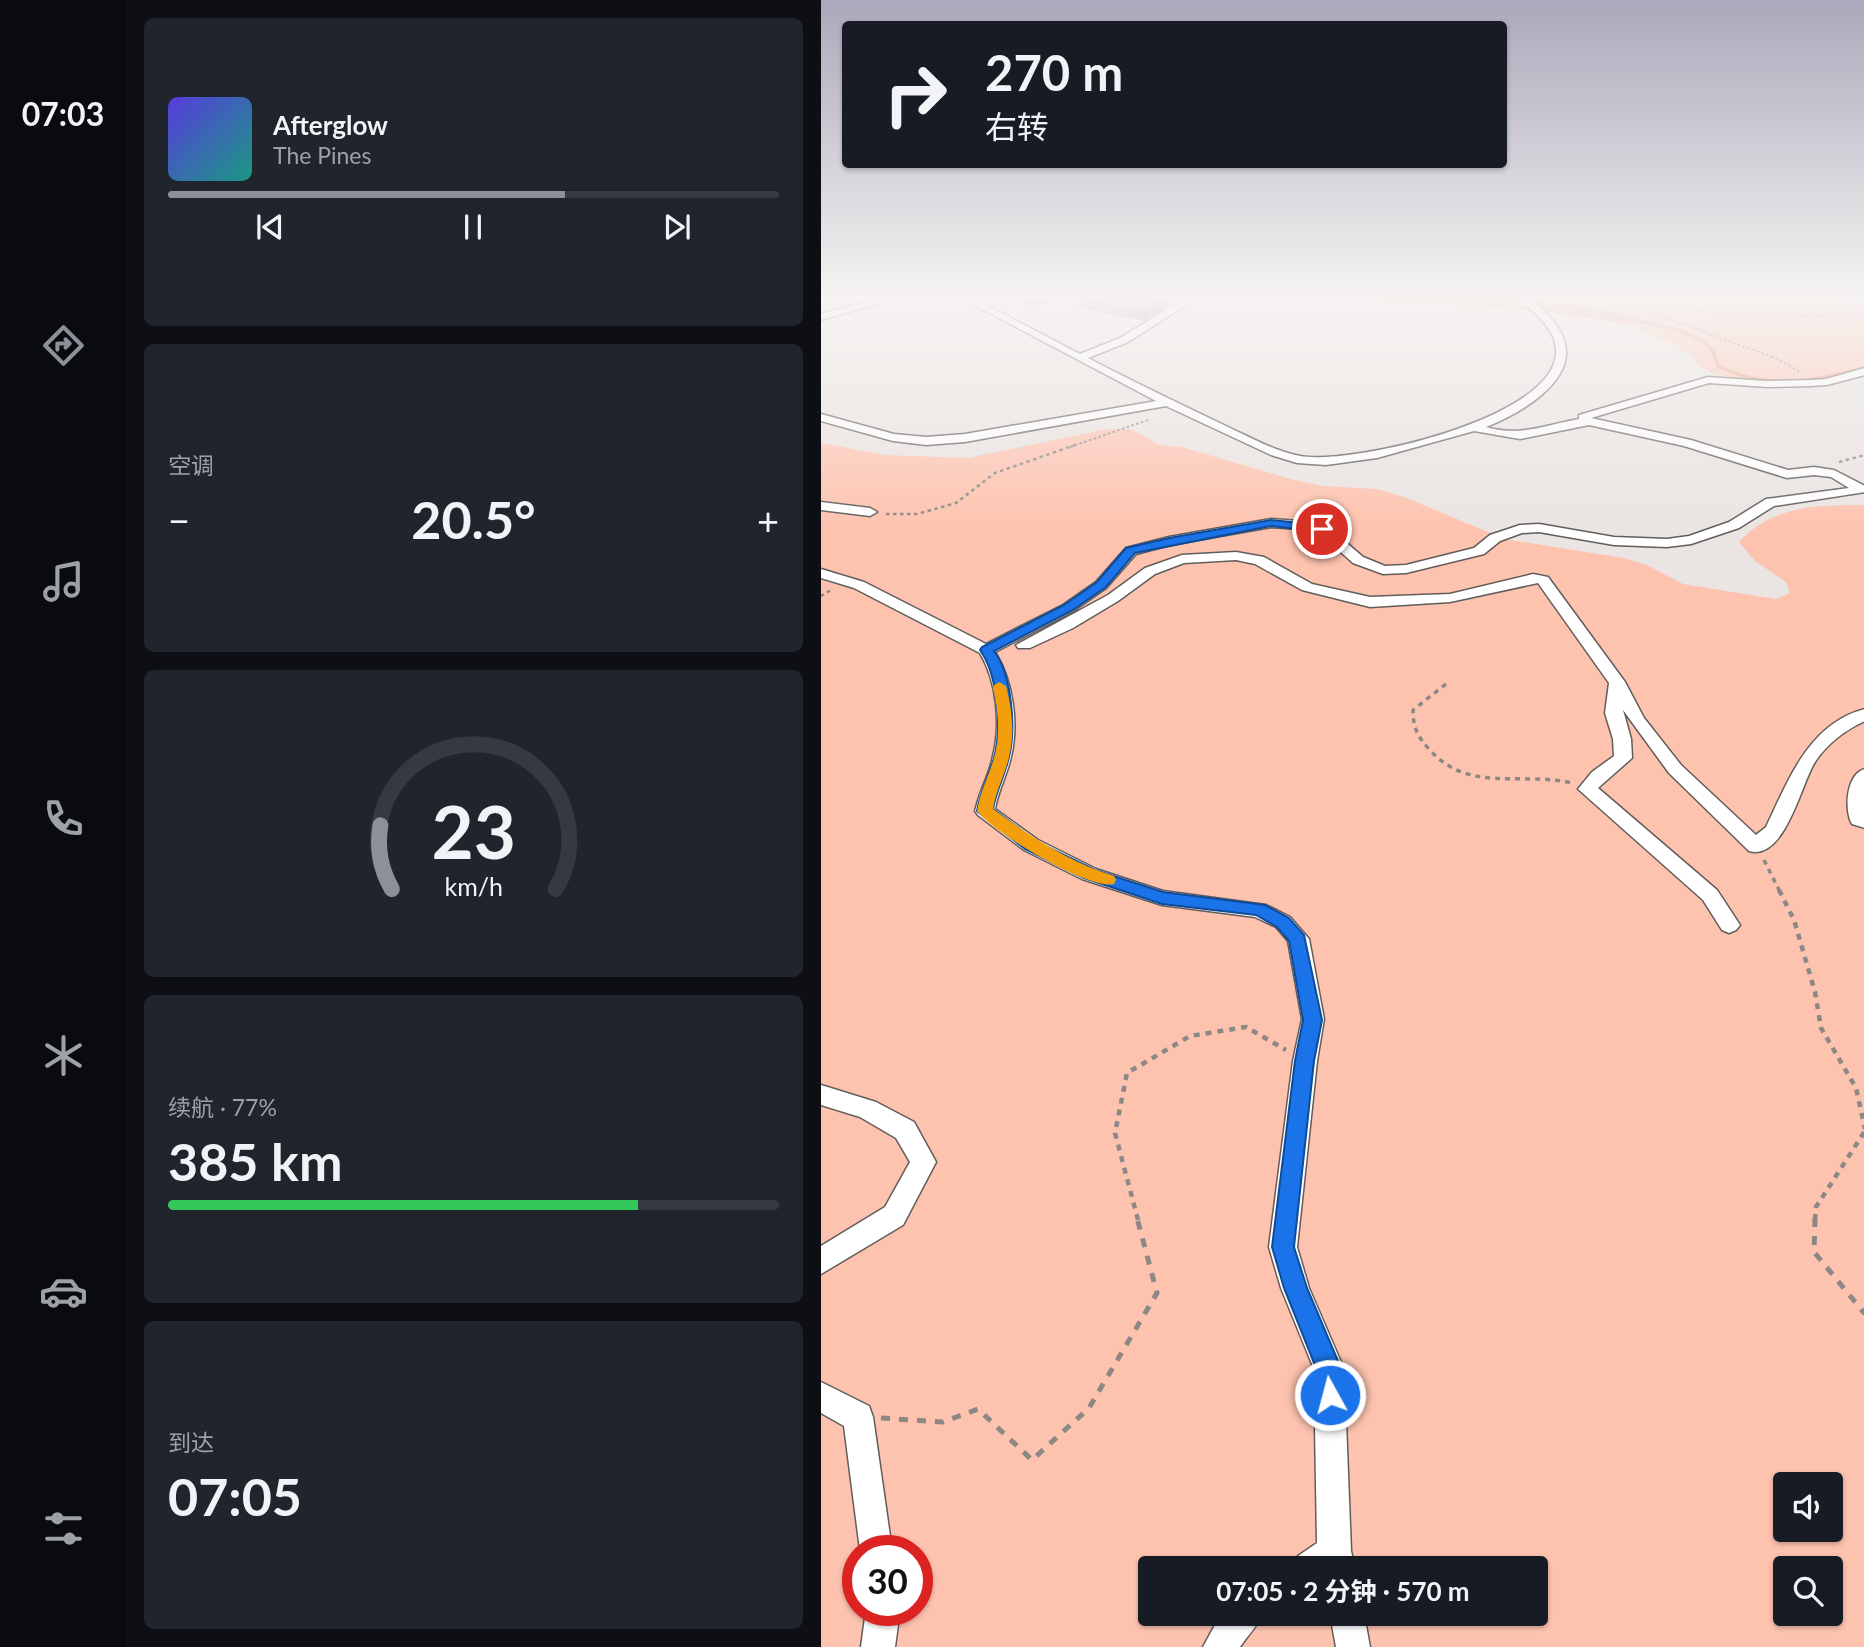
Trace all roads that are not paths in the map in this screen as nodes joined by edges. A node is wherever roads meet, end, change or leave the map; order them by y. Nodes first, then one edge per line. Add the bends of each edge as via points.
1 (1114, 375) edge
2 (1553, 375) edge
3 (1826, 375) edge
4 (1851, 375) edge
5 (1807, 381) junction
6 (1166, 403) junction
7 (821, 417) edge
8 (1582, 421) junction
9 (1475, 427) junction
10 (821, 506) edge
11 (870, 512) road end
12 (821, 573) edge
13 (990, 654) junction
14 (1617, 682) junction
15 (1864, 714) edge
16 (1864, 775) edge
17 (1864, 822) edge
18 (1729, 925) dead end
19 (821, 1095) edge
20 (821, 1261) edge
21 (821, 1396) edge
22 (874, 1535) edge
23 (1327, 1556) edge
24 (881, 1626) edge
25 (1234, 1626) edge
26 (1349, 1626) edge
27 (878, 1647) edge
28 (1220, 1647) edge
29 (1353, 1647) edge

1 - 6 street
2 - 9 street via 1538,394 1514,411
3 - 5 street
4 - 5 street via 1827,382
5 - 8 street via 1708,380 1586,415
6 - 7 street via 926,441
6 - 9 street via 1284,457 1309,461 1352,460
8 - 9 street via 1535,434 1504,436
8 - 13 street via 1687,443 1787,474 1834,474 1861,488 1771,502 1734,525 1691,540 1614,541 1520,529 1495,538 1479,551 1407,569 1383,570 1358,560 1322,529 1299,525 1271,523 1169,541 1131,551 1101,585
10 - 11 street
12 - 13 street via 859,585
13 - 14 street via 1068,625 1150,571 1182,559 1236,555 1259,560 1307,587 1371,602 1450,598 1533,578 1543,580
13 - 23 street via 1006,712 1002,756 985,811 1031,845 1089,874 1162,898 1259,910 1283,922 1298,939 1313,1020 1283,1247 1329,1368
14 - 15 street via 1635,719 1675,769 1756,846 1774,831 1807,760 1838,727
14 - 18 street via 1614,713 1623,758 1587,789 1710,895
16 - 17 lane via 1855,800 1859,820
19 - 20 street via 867,1109 905,1130 923,1163 895,1216
21 - 22 street via 858,1417
24 - 27 street
25 - 28 street
26 - 29 street

